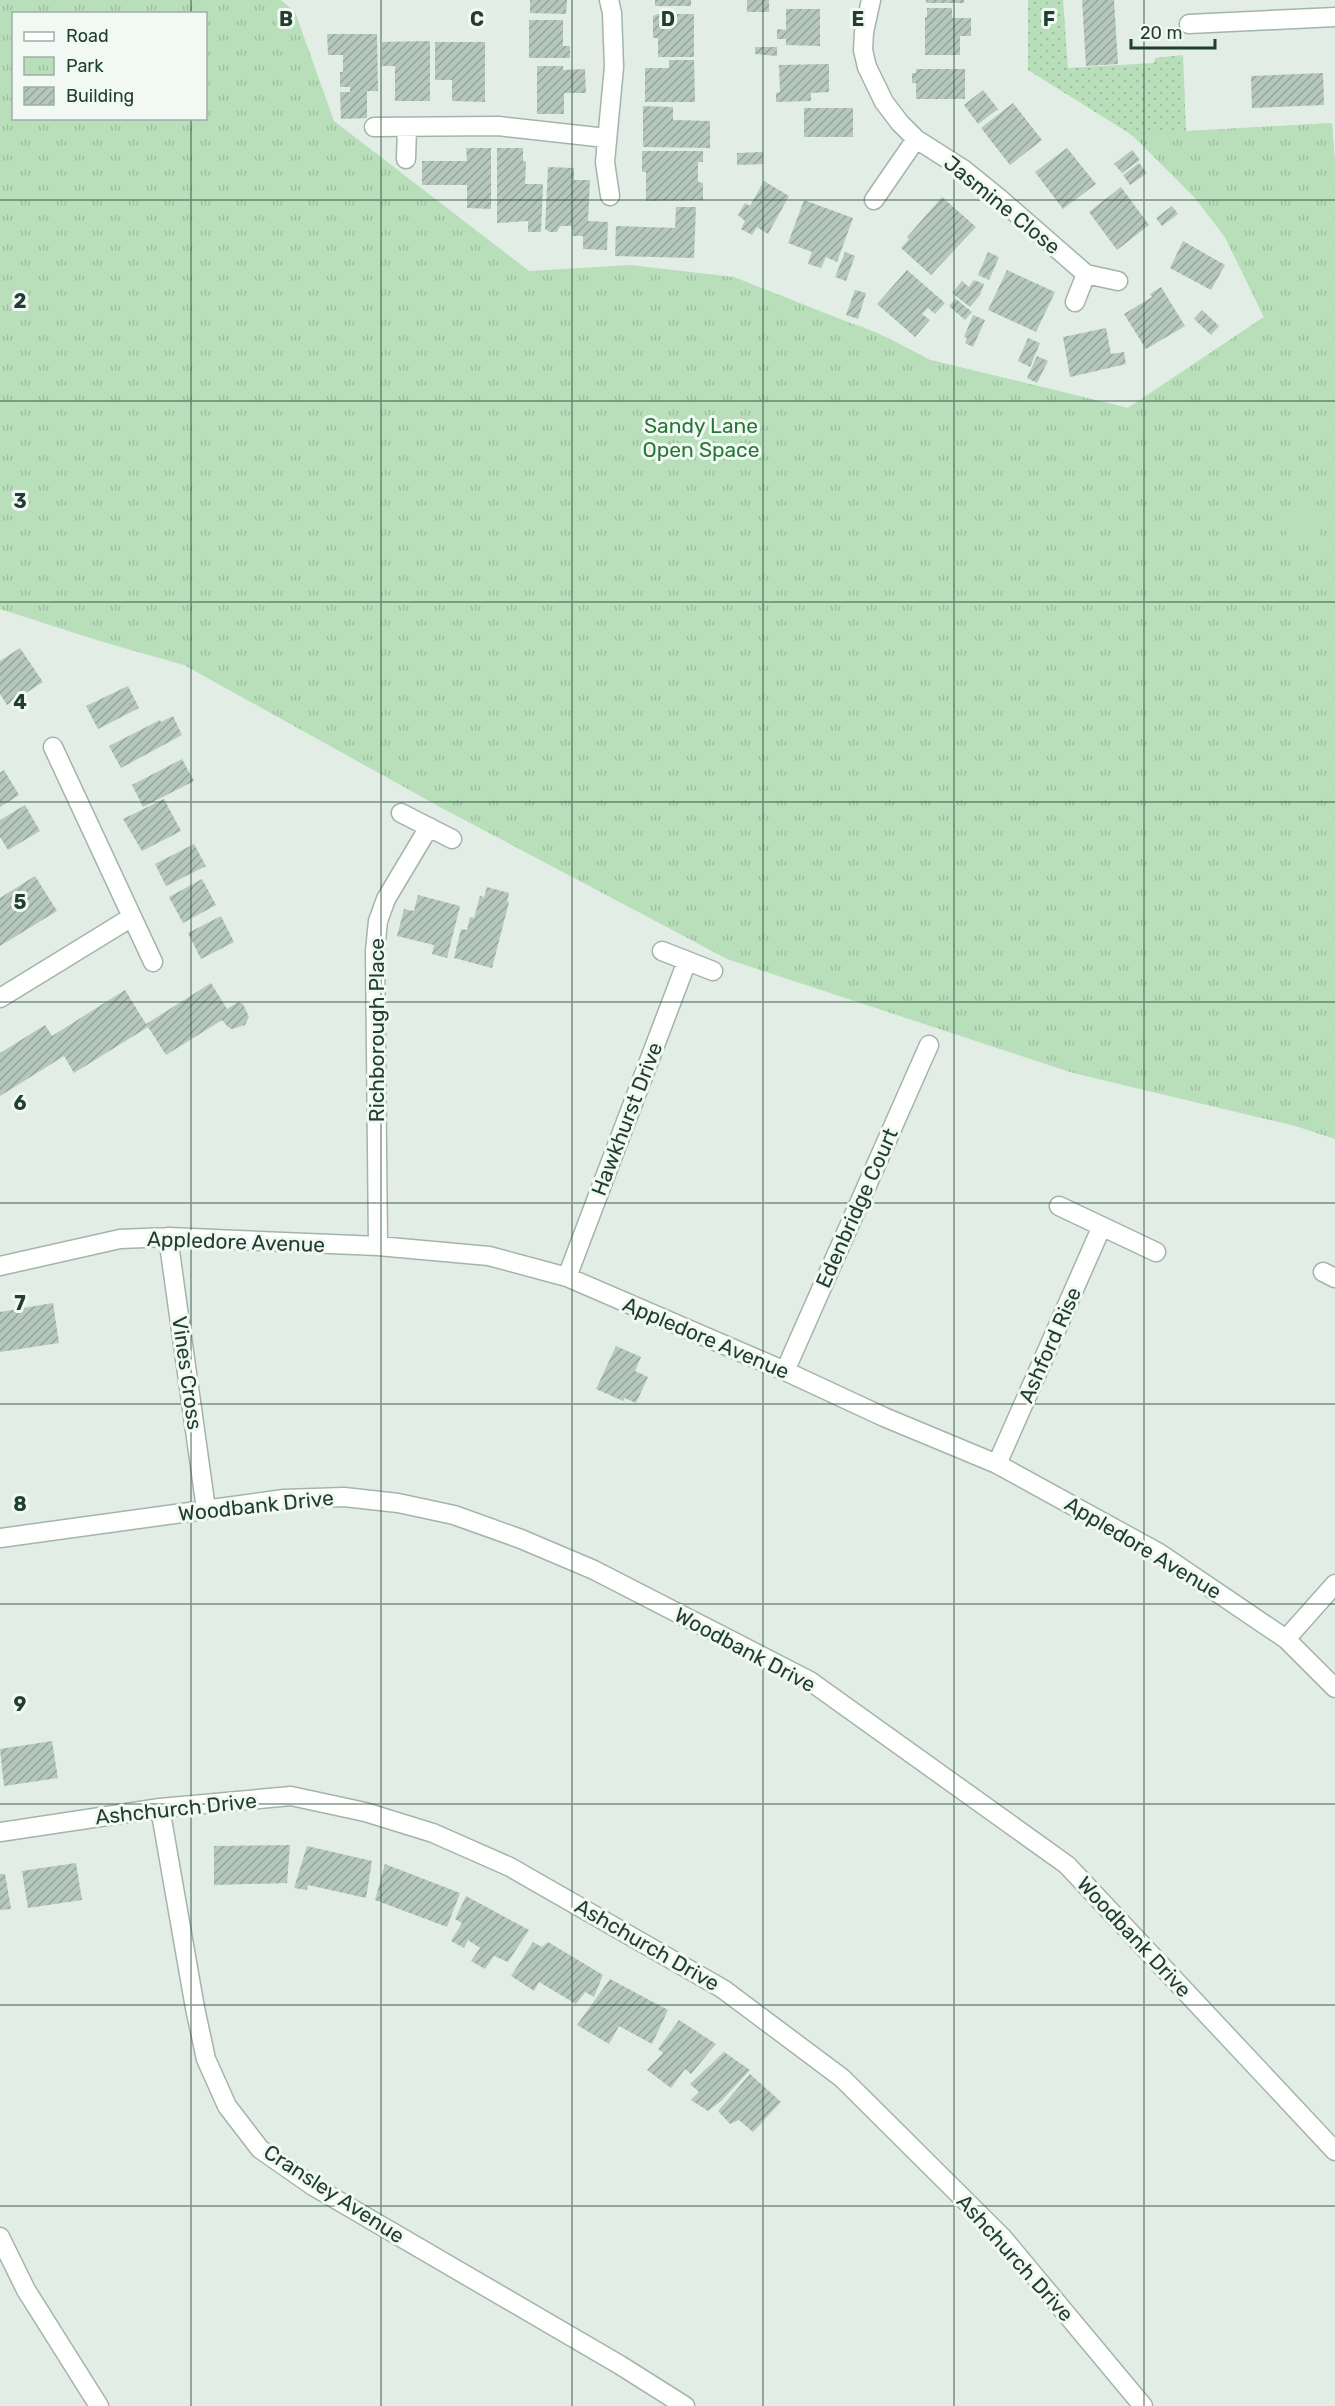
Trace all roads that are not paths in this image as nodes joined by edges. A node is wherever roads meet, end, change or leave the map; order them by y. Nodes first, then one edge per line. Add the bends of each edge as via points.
1 (609, 0) edge
2 (871, 0) edge
3 (1335, 17) edge
4 (1189, 24) dead end
5 (407, 127) junction
6 (374, 128) dead end
7 (606, 138) junction
8 (916, 139) junction
9 (406, 159) dead end
10 (610, 196) dead end
11 (874, 200) dead end
12 (1086, 274) junction
13 (1118, 281) dead end
14 (1075, 302) dead end
15 (53, 747) dead end
16 (401, 813) dead end
17 (429, 827) junction
18 (452, 839) dead end
19 (132, 917) junction
20 (662, 951) dead end
21 (687, 961) junction
22 (153, 962) dead end
23 (713, 971) dead end
24 (0, 998) edge
25 (928, 1045) dead end
26 (1059, 1206) dead end
27 (1102, 1226) junction
28 (168, 1238) junction
29 (378, 1246) junction
30 (1156, 1252) dead end
31 (0, 1266) edge
32 (567, 1277) junction
33 (784, 1371) junction
34 (998, 1464) junction
35 (206, 1509) junction
36 (0, 1538) edge
37 (1335, 1584) edge
38 (1286, 1639) junction
39 (1335, 1688) edge
40 (160, 1809) junction
41 (0, 1832) edge
42 (1335, 2151) edge
43 (0, 2237) edge
44 (99, 2406) edge
45 (685, 2406) edge
46 (1143, 2406) edge

1 - 7 street via 614,67
2 - 8 street, Jasmine Close via 864,32 867,67 884,102
3 - 4 street
5 - 6 street
5 - 7 street via 498,126
5 - 9 street
7 - 10 street
8 - 11 street
8 - 12 street, Jasmine Close via 963,169
12 - 13 street, Jasmine Close
12 - 14 street
15 - 19 street
16 - 17 street
17 - 18 street
17 - 29 street, Richborough Place via 386,899 378,921 375,951
19 - 22 street
19 - 24 street
20 - 21 street
21 - 23 street
21 - 32 street, Hawkhurst Drive
25 - 33 street, Edenbridge Court
26 - 27 street
27 - 30 street
27 - 34 street, Ashford Rise
28 - 29 street, Appledore Avenue
28 - 31 street, Appledore Avenue via 120,1239
28 - 35 street, Vines Cross
29 - 32 street, Appledore Avenue via 489,1256
32 - 33 street, Appledore Avenue
33 - 34 street, Appledore Avenue
34 - 38 street, Appledore Avenue via 1159,1553
35 - 36 street, Woodbank Drive
35 - 42 street, Woodbank Drive via 284,1499 344,1497 454,1515 594,1570 810,1681 1067,1865
37 - 38 street
38 - 39 street, Appledore Avenue
40 - 41 street, Ashchurch Drive
40 - 45 street, Cransley Avenue via 206,2059 227,2106 260,2149 313,2186
40 - 46 street, Ashchurch Drive via 291,1796 365,1812 433,1833 510,1867 723,1989 842,2078 1003,2238
43 - 44 street via 26,2290

